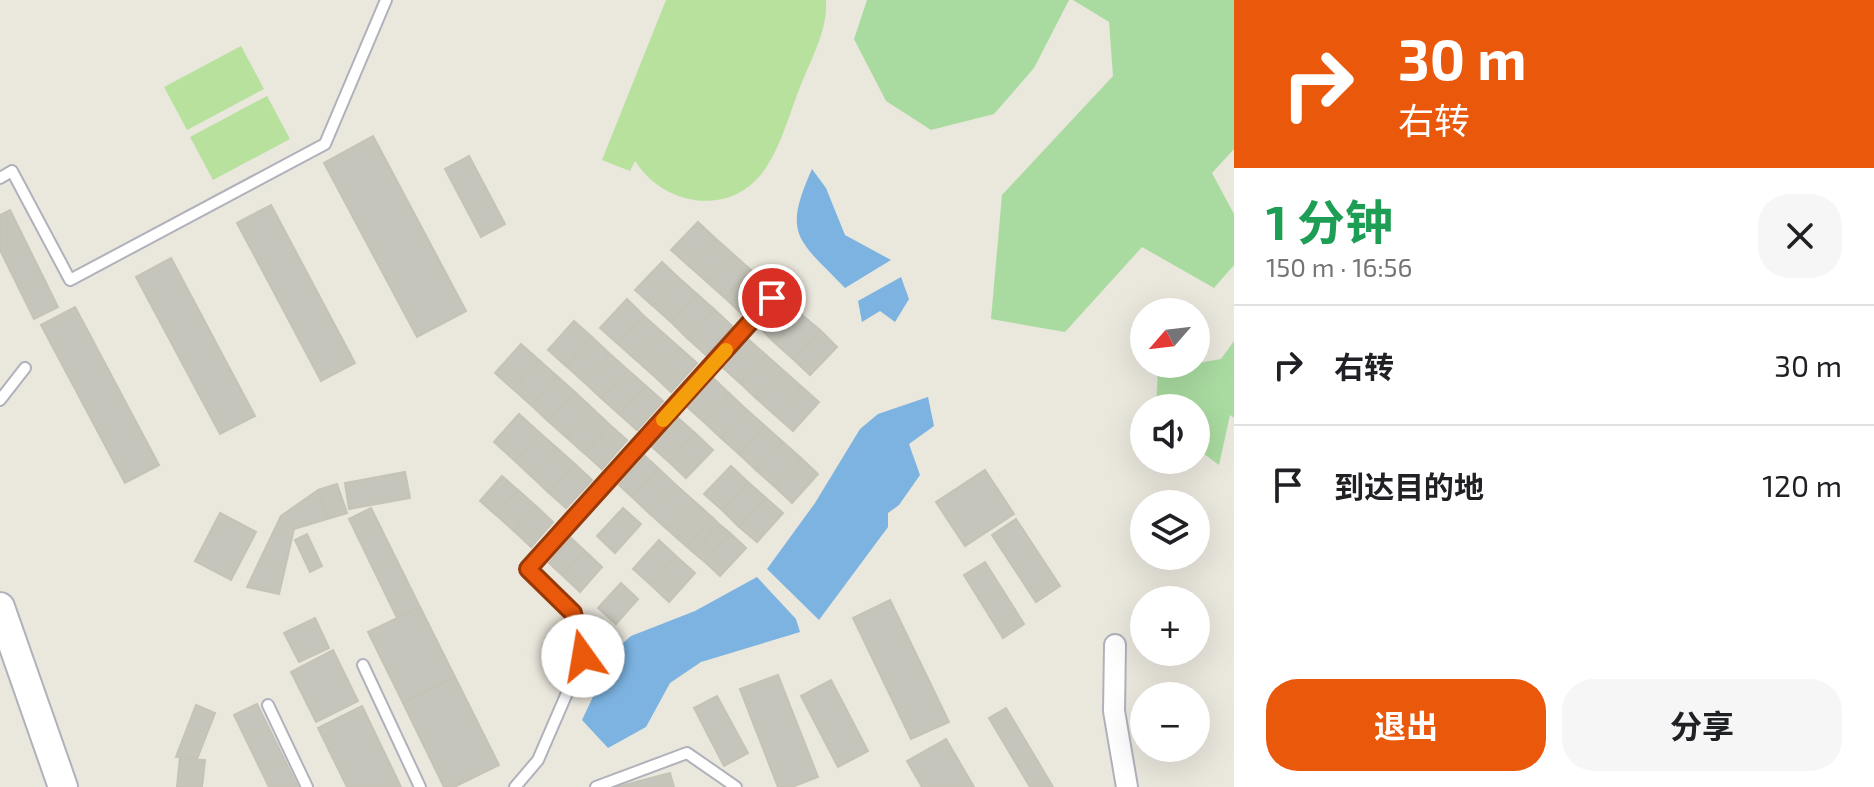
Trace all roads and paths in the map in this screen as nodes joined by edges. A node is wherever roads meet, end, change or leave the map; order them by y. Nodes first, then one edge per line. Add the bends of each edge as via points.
1 (386, 0) edge
2 (0, 178) edge
3 (772, 298) dead end
4 (25, 368) dead end
5 (0, 400) edge
6 (0, 607) edge
7 (1115, 645) dead end
8 (363, 665) dead end
9 (268, 705) dead end
10 (63, 787) edge
11 (307, 787) edge
12 (420, 787) edge
13 (515, 787) edge
14 (596, 787) edge
15 (736, 787) edge
16 (1127, 787) edge

1 - 2 lane via 325,144 70,280 12,171
3 - 13 lane via 528,569 573,613 583,656 538,760
4 - 5 lane
6 - 10 street
7 - 16 street via 1114,711
8 - 12 lane
9 - 11 lane
14 - 15 lane via 687,753

